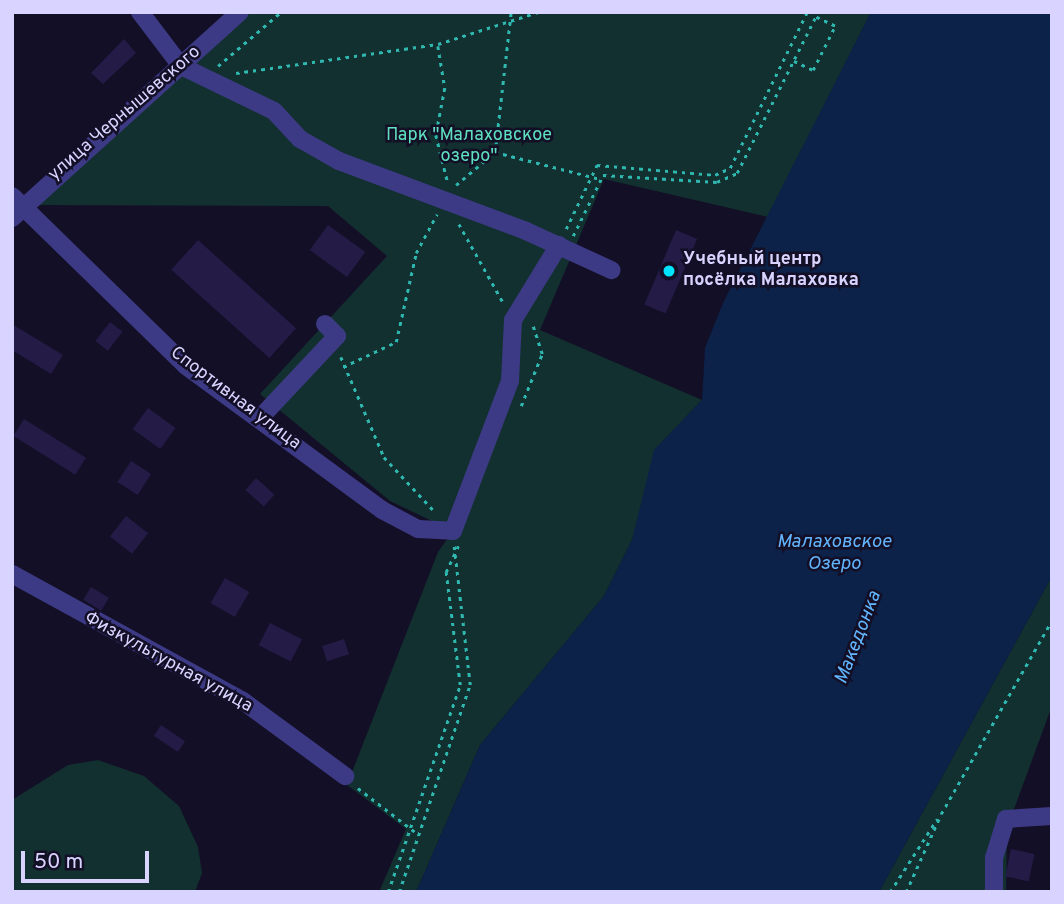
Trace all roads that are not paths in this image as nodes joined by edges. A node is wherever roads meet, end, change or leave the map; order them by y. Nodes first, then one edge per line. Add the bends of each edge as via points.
1 (140, 12) edge
2 (240, 12) edge
3 (181, 66) junction
4 (15, 206) edge
5 (563, 247) junction
6 (611, 270) dead end
7 (331, 330) road end
8 (259, 419) junction
9 (12, 574) edge
10 (345, 776) road end
11 (1052, 816) edge
12 (994, 892) edge

1 - 3 street
2 - 3 street, улица Чернышевского
3 - 4 street, улица Чернышевского
3 - 5 street via 274,111 300,139 339,161
4 - 8 street, Спортивная улица via 186,366
5 - 6 street
5 - 8 street, Спортивная улица via 519,319 510,381 459,533 418,529 382,510
7 - 8 street
9 - 10 street, Физкультурная улица via 243,701
11 - 12 street via 1006,819 994,858

